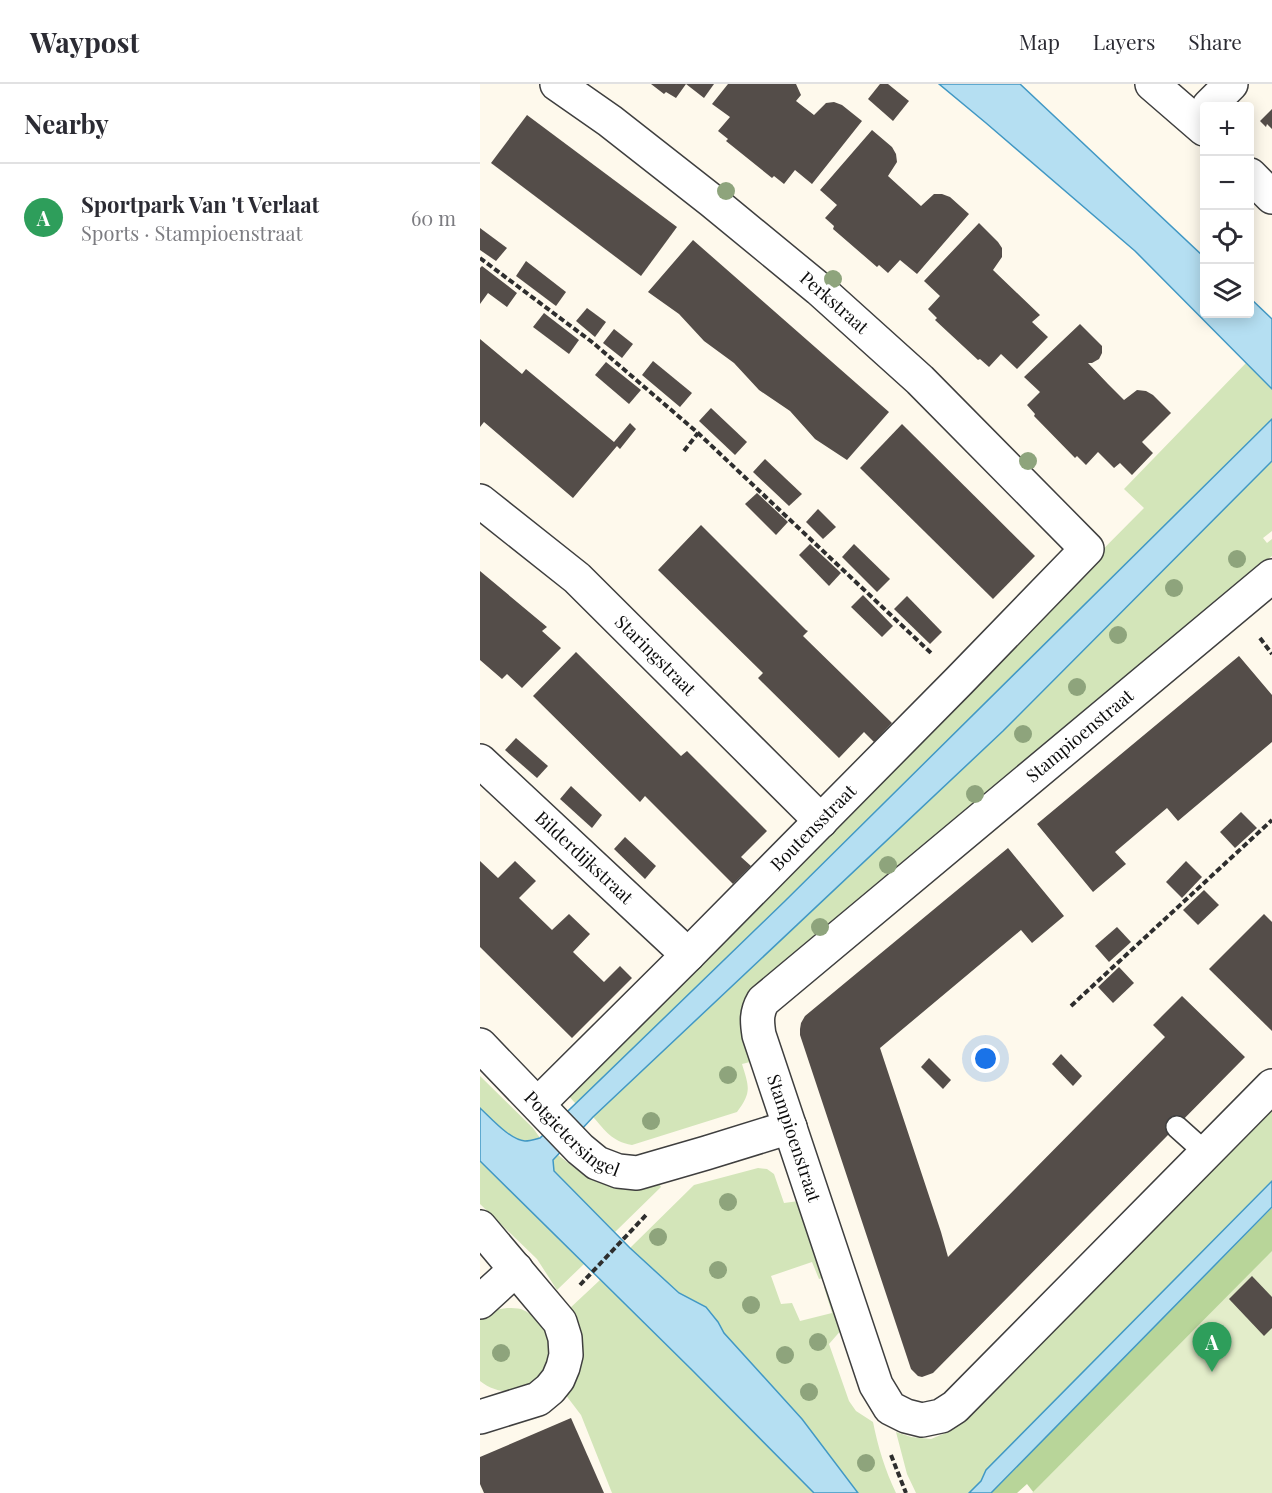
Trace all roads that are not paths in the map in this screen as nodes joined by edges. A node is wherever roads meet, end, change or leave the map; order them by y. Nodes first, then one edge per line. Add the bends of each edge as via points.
1 (557, 84) edge
2 (1152, 84) edge
3 (1231, 84) edge
4 (1216, 102) edge
5 (1200, 115) edge
6 (1254, 179) edge
7 (1272, 197) edge
8 (480, 501) edge
9 (1087, 549) joint
10 (1272, 576) edge
11 (480, 761) edge
12 (821, 821) junction
13 (688, 955) junction
14 (480, 1045) edge
15 (1272, 1086) edge
16 (538, 1104) junction
17 (790, 1127) junction
18 (1177, 1127) dead end
19 (1206, 1153) junction
20 (480, 1227) edge
21 (516, 1269) junction
22 (480, 1302) edge
23 (480, 1418) edge

1 - 9 street, Perkstraat via 712,201 819,290 920,380
2 - 5 street
3 - 4 street
6 - 7 street
8 - 12 street, Staringstraat via 577,578
9 - 12 street, Boutensstraat
10 - 17 street, Stampioenstraat via 763,1001 756,1020 759,1035
11 - 13 street, Bilderdijkstraat
12 - 13 street, Boutensstraat
13 - 16 street, Boutensstraat
14 - 16 street, Potgietersingel
15 - 19 street, Stampioenstraat
16 - 17 street, Potgietersingel via 597,1163 637,1173
17 - 19 street, Stampioenstraat via 876,1385 890,1408 922,1420 941,1416 955,1407
18 - 19 lane
20 - 21 street
21 - 22 street
21 - 23 street via 560,1322 565,1338 564,1367 550,1389 538,1399

